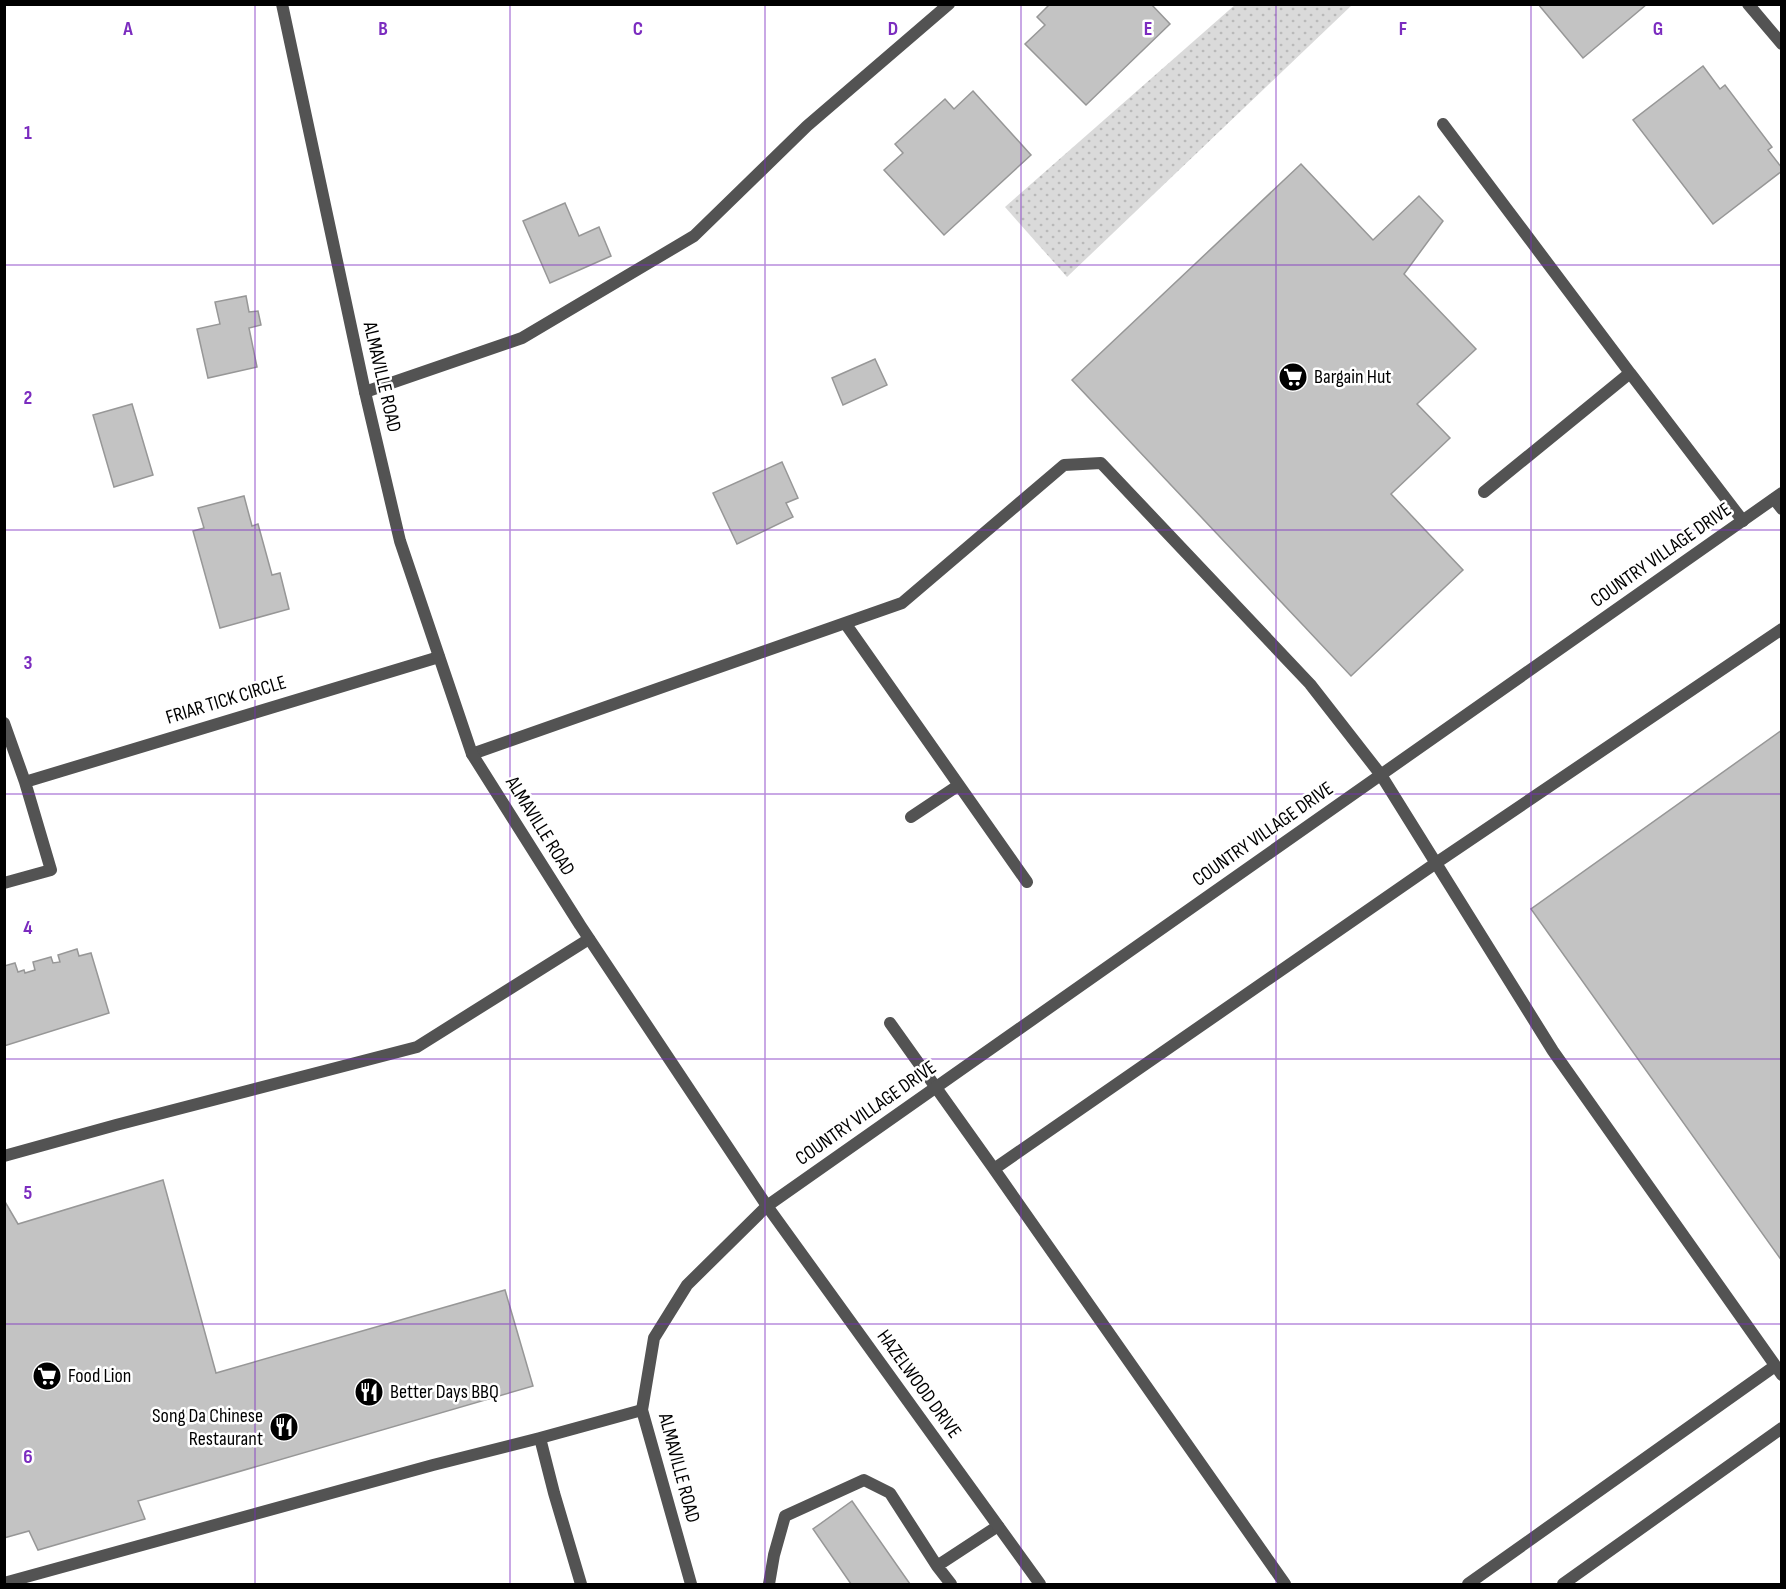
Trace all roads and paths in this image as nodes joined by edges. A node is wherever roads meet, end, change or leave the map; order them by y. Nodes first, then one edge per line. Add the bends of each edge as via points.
1 (282, 4) edge
2 (949, 4) edge
3 (1748, 4) edge
4 (1782, 44) edge
5 (1443, 124) dead end
6 (1630, 373) junction
7 (365, 392) junction
8 (1484, 492) dead end
9 (1779, 500) edge
10 (1743, 521) junction
11 (845, 623) junction
12 (1782, 629) edge
13 (439, 657) junction
14 (4, 723) edge
15 (472, 754) junction
16 (1381, 775) junction
17 (25, 782) junction
18 (959, 785) junction
19 (911, 817) dead end
20 (1436, 864) junction
21 (1027, 882) dead end
22 (4, 883) edge
23 (589, 939) junction
24 (890, 1023) dead end
25 (936, 1088) junction
26 (4, 1156) edge
27 (994, 1168) junction
28 (767, 1206) junction
29 (1778, 1370) edge
30 (642, 1410) junction
31 (1782, 1428) edge
32 (540, 1437) junction
33 (998, 1526) junction
34 (937, 1566) junction
35 (4, 1583) edge
36 (581, 1584) edge
37 (691, 1584) edge
38 (769, 1584) edge
39 (951, 1584) edge
40 (1040, 1584) edge
41 (1285, 1584) edge
42 (1468, 1584) edge
43 (1563, 1584) edge

1 - 7 street, ALMAVILLE ROAD
2 - 7 street via 807,126 694,236 522,338
3 - 4 street
5 - 6 street
6 - 8 street
6 - 10 street
7 - 13 street, ALMAVILLE ROAD via 400,542
9 - 10 street, COUNTRY VILLAGE DRIVE
10 - 16 street, COUNTRY VILLAGE DRIVE
11 - 15 street
11 - 16 street via 902,603 1064,465 1101,463 1310,684
11 - 18 street
12 - 20 street
13 - 15 street, ALMAVILLE ROAD
13 - 17 street, FRIAR TICK CIRCLE
14 - 17 street
15 - 23 street, ALMAVILLE ROAD
16 - 20 street
16 - 25 street, COUNTRY VILLAGE DRIVE
17 - 22 street via 51,870
18 - 19 street
18 - 21 street
20 - 27 street
20 - 29 street via 1553,1051
23 - 26 street via 417,1047
23 - 28 street, ALMAVILLE ROAD
24 - 25 street
25 - 27 street
25 - 28 street, COUNTRY VILLAGE DRIVE
27 - 41 street
28 - 30 street, ALMAVILLE ROAD via 687,1285 654,1338
28 - 33 street, HAZELWOOD DRIVE
29 - 42 street
30 - 32 street
30 - 37 street, ALMAVILLE ROAD
31 - 43 street
32 - 35 street
32 - 36 street
33 - 34 street
33 - 40 street, HAZELWOOD DRIVE
34 - 38 street via 890,1492 864,1480 785,1516
34 - 39 street

